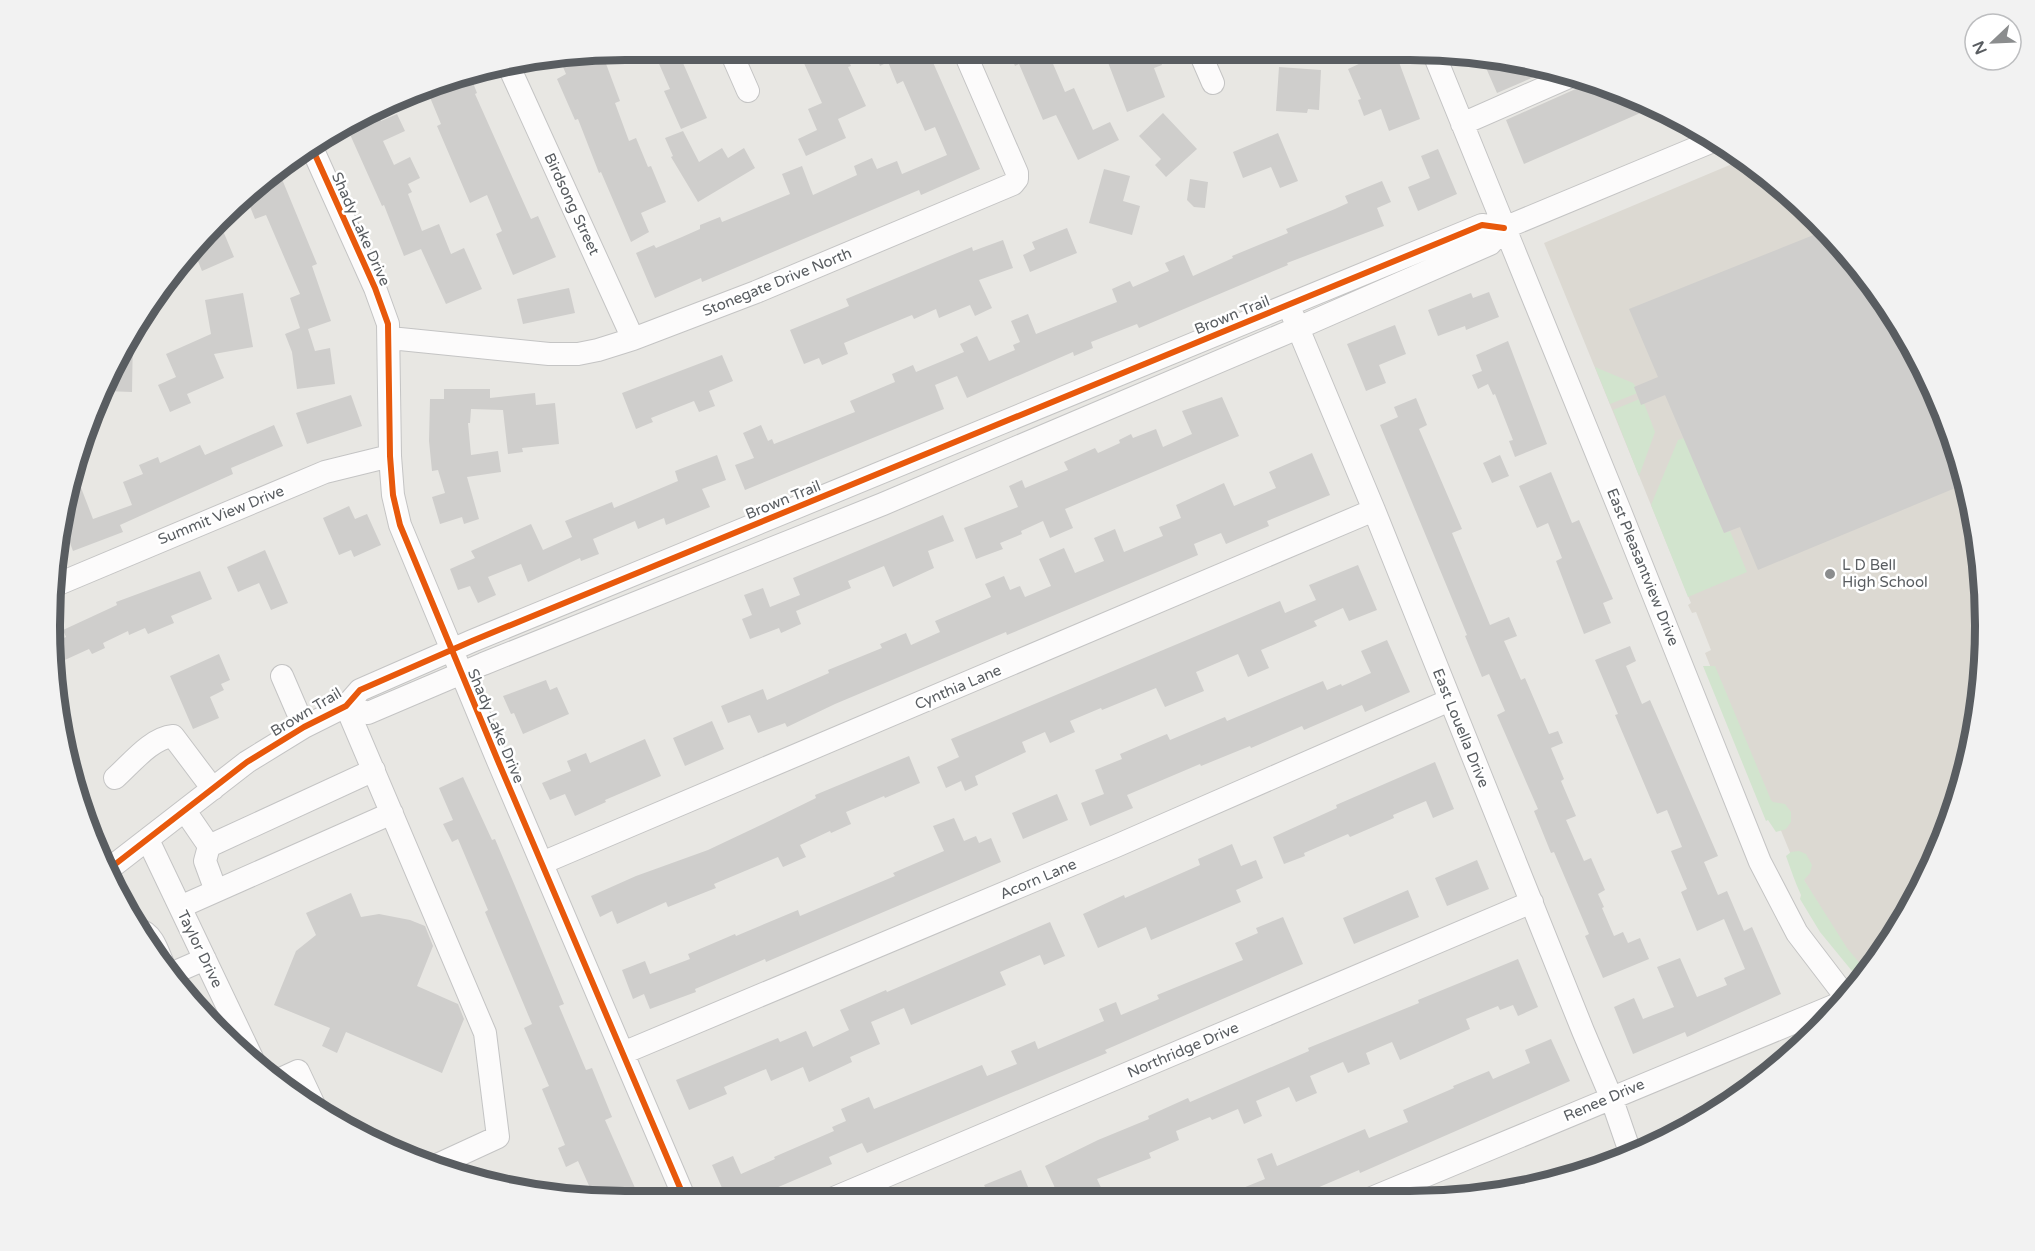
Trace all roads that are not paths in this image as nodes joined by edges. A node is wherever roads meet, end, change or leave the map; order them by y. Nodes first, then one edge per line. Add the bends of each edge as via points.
1 (734, 60) edge
2 (968, 60) edge
3 (1203, 60) edge
4 (1437, 61) edge
5 (511, 72) edge
6 (1561, 81) edge
7 (1213, 83) dead end
8 (748, 92) dead end
9 (1462, 124) junction
10 (1706, 144) edge
11 (314, 153) edge
12 (1504, 228) junction
13 (1288, 304) junction
14 (1298, 328) junction
15 (390, 338) junction
16 (633, 339) junction
17 (390, 456) junction
18 (872, 476) junction
19 (883, 504) junction
20 (1374, 510) junction
21 (62, 583) edge
22 (451, 650) junction
23 (461, 674) junction
24 (282, 676) dead end
25 (1450, 700) junction
26 (346, 706) junction
27 (304, 727) junction
28 (374, 770) junction
29 (115, 778) dead end
30 (213, 789) junction
31 (185, 811) junction
32 (392, 813) junction
33 (148, 840) junction
34 (209, 846) junction
35 (542, 862) junction
36 (113, 866) edge
37 (216, 891) junction
38 (1532, 902) junction
39 (180, 907) junction
40 (205, 959) junction
41 (178, 971) edge
42 (1841, 990) edge
43 (1823, 1010) edge
44 (245, 1043) edge
45 (623, 1053) junction
46 (285, 1077) edge
47 (309, 1095) edge
48 (1611, 1097) junction
49 (1628, 1147) edge
50 (445, 1161) edge
51 (681, 1191) edge
52 (851, 1191) edge
53 (1387, 1191) edge

1 - 8 street
2 - 16 street, Stonegate Drive North via 1017,174 1013,184
3 - 7 street
4 - 9 street, East Pleasantview Drive
5 - 16 street, Birdsong Street
6 - 9 street
9 - 12 street, East Pleasantview Drive
10 - 12 street, Brown Trail
11 - 15 street, Shady Lake Drive via 375,288
12 - 13 street, Brown Trail via 1482,225
12 - 14 street, Brown Trail via 1490,244
12 - 42 street, East Pleasantview Drive via 1760,862 1797,933
13 - 14 street, East Louella Drive
13 - 18 street, Brown Trail
14 - 19 street, Brown Trail
14 - 20 street, East Louella Drive
15 - 16 street, Stonegate Drive North via 549,354 578,354
15 - 17 street, Shady Lake Drive
17 - 21 street, Summit View Drive via 325,472
17 - 22 street, Shady Lake Drive via 400,525
18 - 19 street
18 - 22 street, Brown Trail
19 - 23 street, Brown Trail
20 - 25 street, East Louella Drive
20 - 35 street, Cynthia Lane
22 - 23 street, Shady Lake Drive
22 - 26 street, Brown Trail via 360,690
23 - 26 street, Brown Trail via 368,713
23 - 35 street, Shady Lake Drive
24 - 27 street
25 - 38 street, East Louella Drive
25 - 45 street, Acorn Lane via 1116,846
26 - 27 street, Brown Trail
26 - 28 street
27 - 30 street, Brown Trail via 247,762
28 - 32 street
28 - 34 street
29 - 30 street via 152,745 173,736
30 - 31 street, Brown Trail
31 - 33 street, Brown Trail
31 - 34 street
32 - 37 street
32 - 50 street via 485,1033 498,1137
33 - 36 street, Brown Trail
33 - 39 street, Taylor Drive
34 - 37 street via 205,861
35 - 45 street, Shady Lake Drive
37 - 39 street
38 - 48 street, East Louella Drive
38 - 52 street, Northridge Drive
39 - 40 street, Taylor Drive
40 - 41 street
40 - 44 street, Taylor Drive
43 - 48 street, Renee Drive
45 - 51 street, Shady Lake Drive
46 - 47 street via 298,1071
48 - 49 street, East Louella Drive
48 - 53 street, Renee Drive

